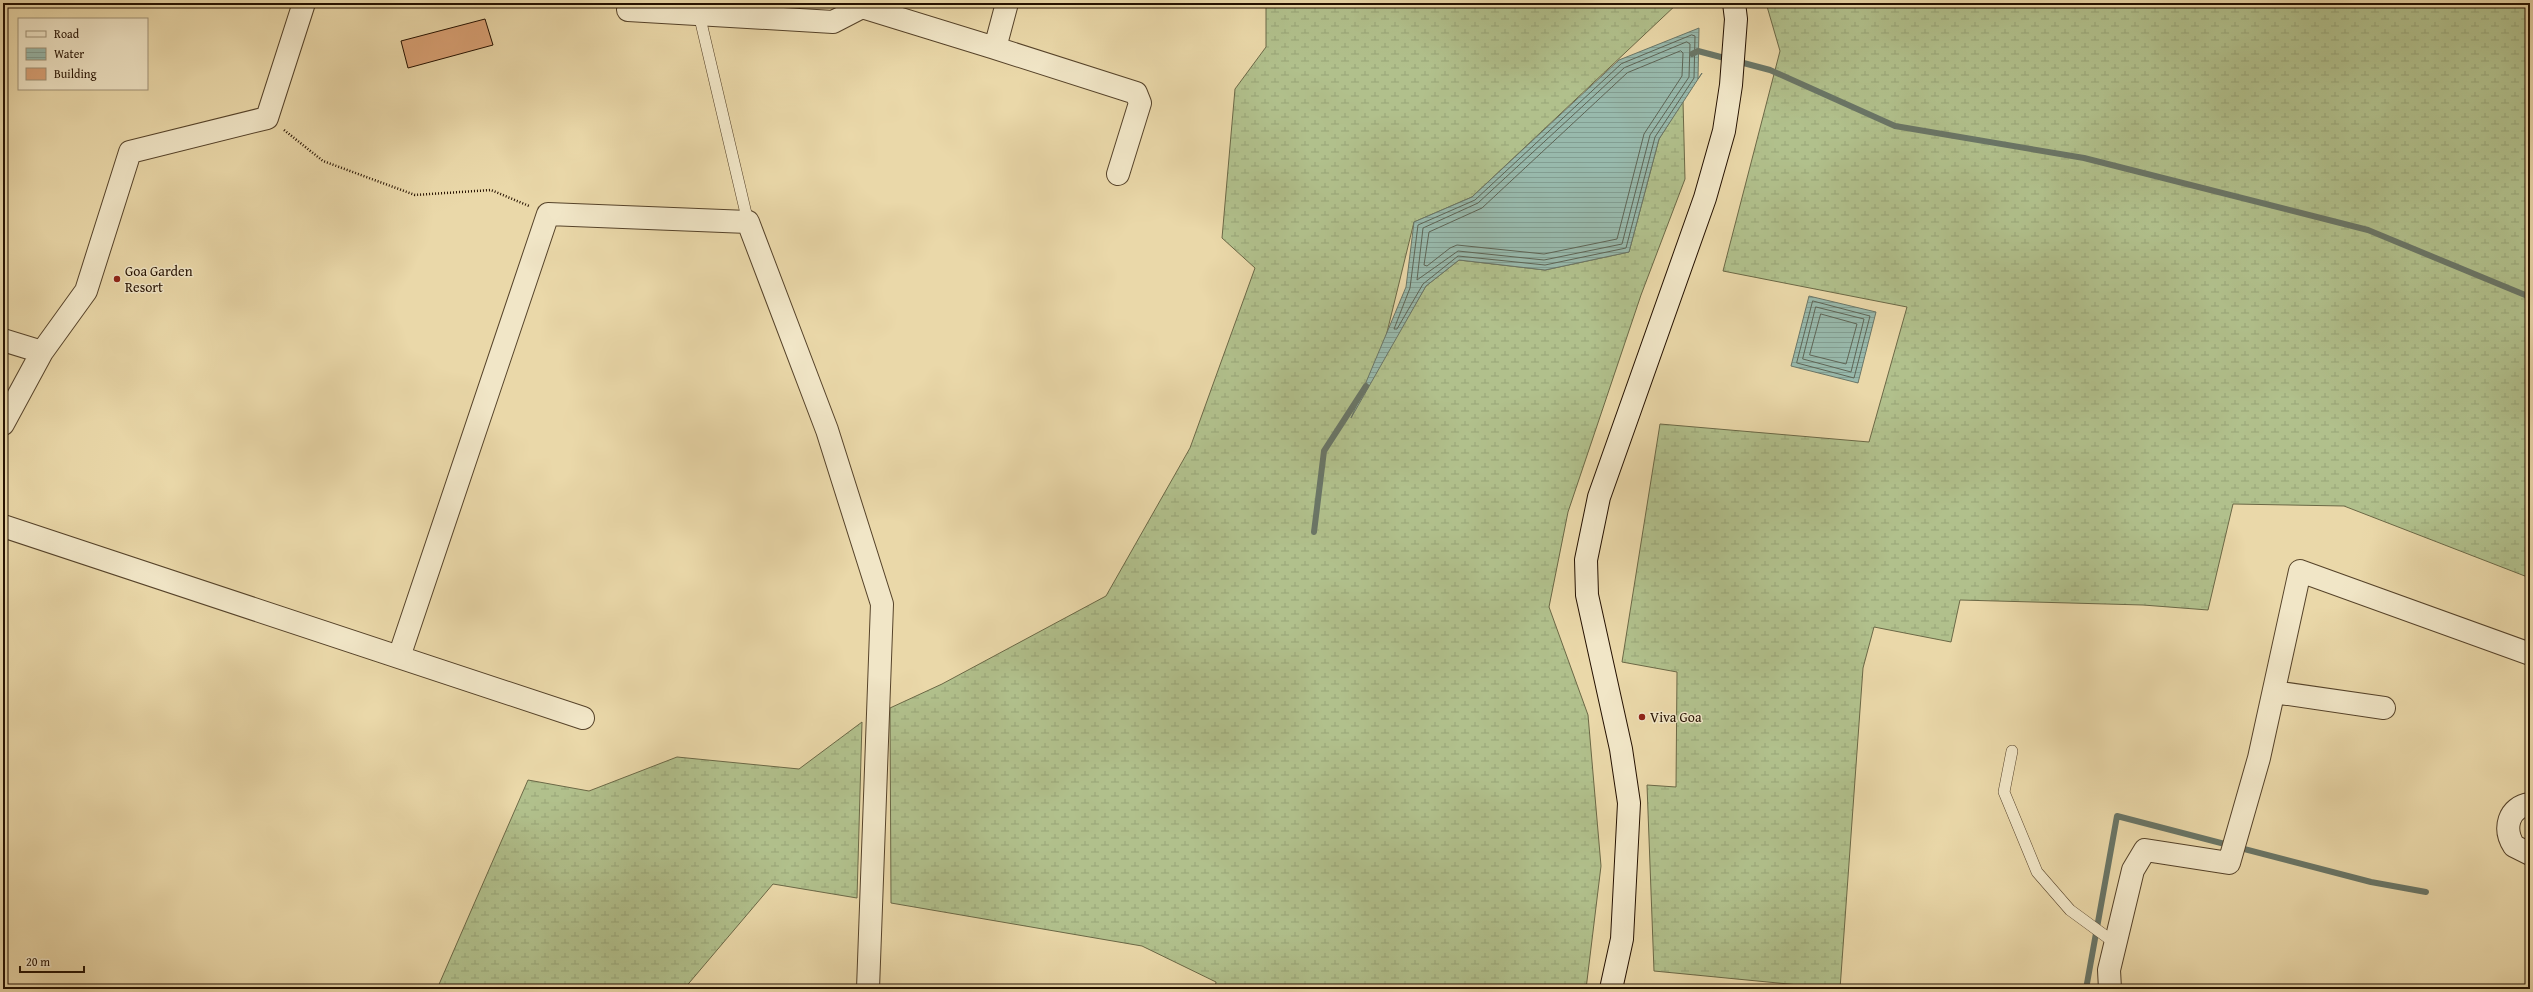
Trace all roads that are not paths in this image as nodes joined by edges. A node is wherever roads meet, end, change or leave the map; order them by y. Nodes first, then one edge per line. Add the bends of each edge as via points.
1 (304, 3) edge
2 (1007, 3) edge
3 (1734, 3) edge
4 (862, 5) edge
5 (628, 10) dead end
6 (699, 14) junction
7 (995, 48) junction
8 (1118, 174) dead end
9 (748, 222) junction
10 (3, 340) edge
11 (42, 352) junction
12 (3, 424) edge
13 (3, 526) edge
14 (2530, 654) edge
15 (399, 657) junction
16 (2274, 692) junction
17 (2384, 708) dead end
18 (583, 718) dead end
19 (2012, 751) dead end
20 (2530, 804) edge
21 (2530, 854) edge
22 (2115, 943) junction
23 (868, 989) edge
24 (1611, 989) edge
25 (2110, 989) edge

1 - 11 street via 267,118 130,152 86,291
2 - 7 street
3 - 24 street via 1736,19 1732,85 1724,131 1705,198 1599,497 1586,560 1587,595 1621,750 1629,803 1622,939
4 - 6 street via 833,22
4 - 7 street
5 - 6 street
6 - 9 lane
7 - 8 street via 1136,93 1140,103
9 - 15 street via 548,214
9 - 23 street via 827,430 882,604
10 - 11 street
11 - 12 street
13 - 15 street
14 - 16 street via 2300,570
15 - 18 street
16 - 17 street
16 - 22 street via 2259,758 2228,863 2146,850 2133,870
19 - 22 lane via 2004,792 2037,872 2070,910
20 - 21 street via 2517,809 2511,815 2507,831 2514,846
22 - 25 street via 2109,970

